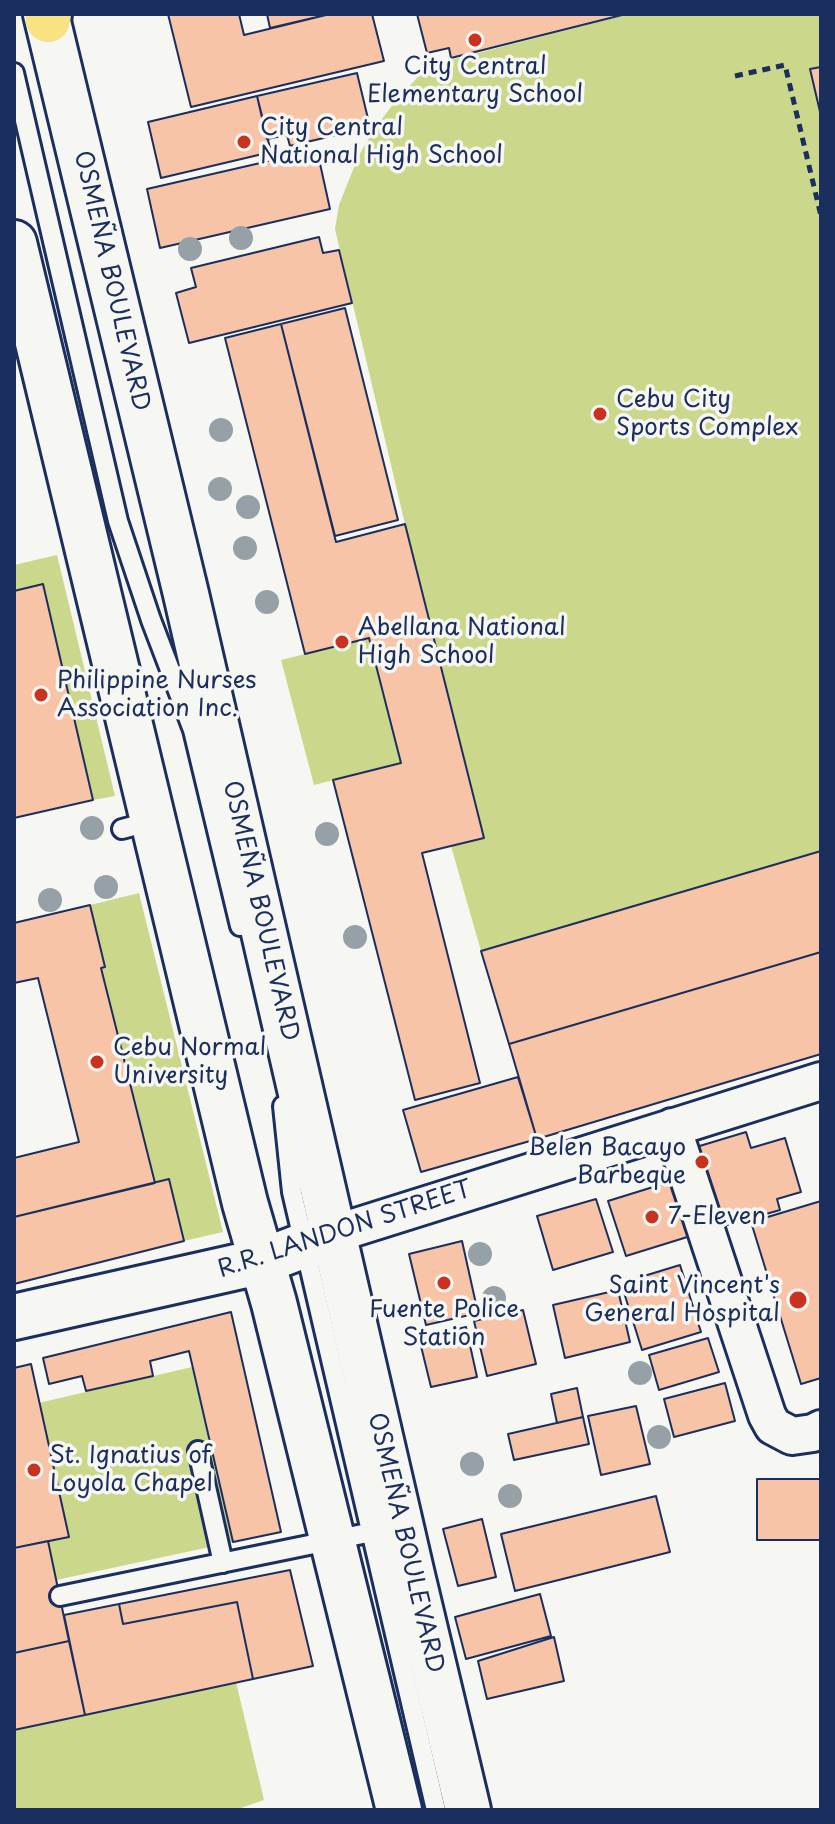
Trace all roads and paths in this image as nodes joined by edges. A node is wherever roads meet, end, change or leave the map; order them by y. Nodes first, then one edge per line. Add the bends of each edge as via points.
1 (48, 16) edge
2 (14, 73) edge
3 (735, 76) dead end
4 (821, 216) edge
5 (14, 243) edge
6 (245, 946) dead end
7 (821, 1081) edge
8 (278, 1084) dead end
9 (672, 1127) junction
10 (319, 1240) junction
11 (263, 1261) junction
12 (14, 1317) edge
13 (818, 1436) edge
14 (198, 1451) dead end
15 (368, 1533) junction
16 (223, 1563) junction
17 (60, 1596) dead end
18 (399, 1810) edge
19 (436, 1810) edge
20 (468, 1810) edge

1 - 10 main road, OSMEÑA BOULEVARD via 193,622
2 - 6 lane via 118,521 193,730
3 - 4 path via 785,65
5 - 11 main road, OSMEÑA BOULEVARD via 137,825
7 - 9 street, R.R. LANDON STREET
8 - 10 lane via 292,1192
9 - 10 street, R.R. LANDON STREET
9 - 13 street via 767,1415 773,1426 792,1436
10 - 11 main road, R.R. LANDON STREET
10 - 15 main road, OSMEÑA BOULEVARD
11 - 12 main road, R.R. LANDON STREET
11 - 15 main road, OSMEÑA BOULEVARD
14 - 16 lane
15 - 16 lane
15 - 18 main road, OSMEÑA BOULEVARD
15 - 19 lane
15 - 20 main road, OSMEÑA BOULEVARD
16 - 17 lane

